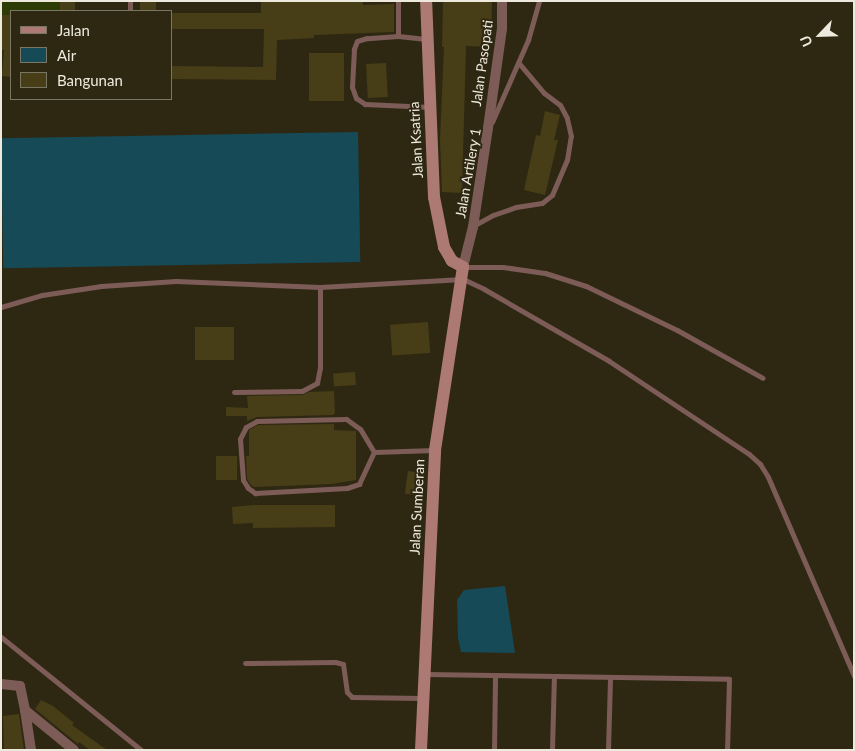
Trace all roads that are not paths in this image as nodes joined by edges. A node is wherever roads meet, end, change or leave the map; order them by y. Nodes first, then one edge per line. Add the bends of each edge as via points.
1 (398, 1) edge
2 (426, 1) edge
3 (502, 1) edge
4 (539, 1) edge
5 (398, 36) junction
6 (427, 39) junction
7 (518, 62) junction
8 (430, 108) junction
9 (488, 128) junction
10 (473, 226) junction
11 (462, 273) junction
12 (320, 287) junction
13 (1, 307) edge
14 (763, 378) dead end
15 (234, 392) dead end
16 (435, 450) junction
17 (374, 452) junction
18 (1, 637) edge
19 (245, 663) dead end
20 (423, 674) junction
21 (495, 675) junction
22 (554, 676) junction
23 (854, 676) edge
24 (610, 677) junction
25 (1, 684) edge
26 (422, 698) junction
27 (25, 710) junction
28 (31, 750) edge
29 (74, 750) edge
30 (141, 750) edge
31 (421, 750) edge
32 (494, 750) edge
33 (552, 750) edge
34 (608, 750) edge
35 (727, 750) edge

1 - 5 lane
2 - 6 street, Jalan Ksatria
3 - 9 street, Jalan Pasopati via 502,29
4 - 7 lane, Jalan Artilery 1
5 - 6 lane
5 - 8 lane via 357,41 352,87 356,98 365,104
6 - 8 street, Jalan Ksatria
7 - 9 lane, Jalan Artilery 1
7 - 10 lane via 544,93 560,105 567,118 572,136 567,160 552,195 542,203 516,207
8 - 11 street, Jalan Ksatria via 434,196 439,228 444,247
9 - 10 street, Jalan Artilery 1
10 - 11 street, Jalan Artilery 1
11 - 12 lane
11 - 14 lane via 503,267 545,273 586,286 677,330
11 - 16 street, Jalan Sumberan
11 - 23 lane via 609,361 760,464
12 - 13 lane via 176,281 101,286 42,295
12 - 15 lane via 320,368 317,383 302,391
16 - 17 lane
16 - 20 street, Jalan Sumberan
17 - 17 lane via 359,484 347,488 255,493 243,480 240,439 246,427 257,421 346,419 360,429
18 - 30 lane
19 - 26 lane via 343,664 347,692 352,697
20 - 21 lane
20 - 26 street, Jalan Sumberan
21 - 22 lane
21 - 32 lane
22 - 24 lane
22 - 33 lane
24 - 34 lane
24 - 35 lane via 729,679
25 - 27 street via 20,686
26 - 31 street, Jalan Sumberan
27 - 28 street
27 - 29 street

